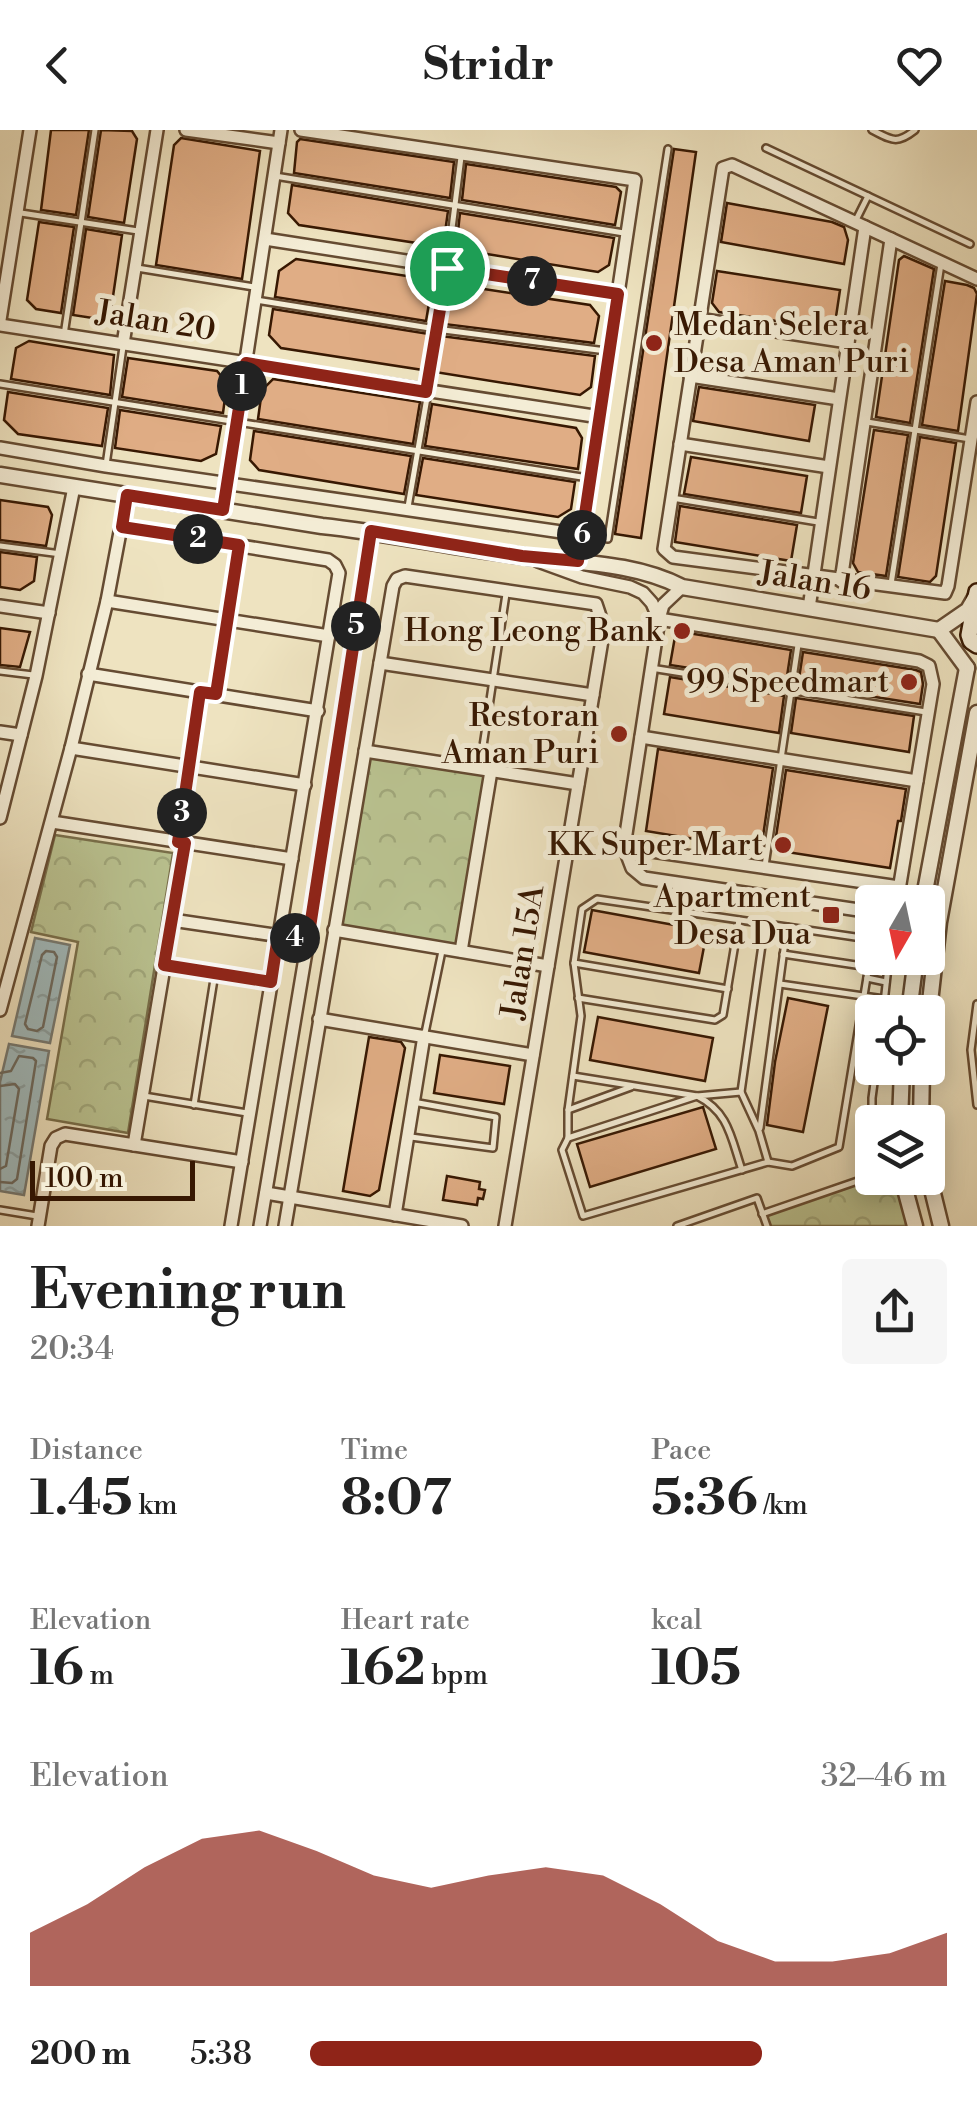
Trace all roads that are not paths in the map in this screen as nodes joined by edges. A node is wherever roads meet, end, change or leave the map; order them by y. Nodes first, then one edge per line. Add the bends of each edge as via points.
1 (30, 130) edge
2 (95, 130) edge
3 (157, 130) edge
4 (186, 130) edge
5 (301, 130) edge
6 (872, 130) edge
7 (901, 130) edge
8 (915, 130) edge
9 (280, 136) edge
10 (908, 136) junction
11 (668, 148) dead end
12 (766, 148) dead end
13 (462, 154) junction
14 (274, 176) junction
15 (868, 196) junction
16 (455, 205) junction
17 (17, 212) junction
18 (80, 222) junction
19 (860, 224) junction
20 (141, 232) junction
21 (627, 234) junction
22 (6, 236) edge
23 (265, 239) junction
24 (891, 239) junction
25 (970, 244) dead end
26 (942, 262) junction
27 (136, 268) junction
28 (447, 268) junction
29 (977, 279) edge
30 (256, 294) junction
31 (618, 294) junction
32 (698, 319) junction
33 (0, 322) edge
34 (436, 329) junction
35 (64, 335) junction
36 (848, 342) junction
37 (123, 344) junction
38 (610, 351) junction
39 (246, 363) junction
40 (690, 376) junction
41 (0, 384) edge
42 (427, 392) junction
43 (840, 399) junction
44 (977, 402) edge
45 (115, 403) junction
46 (600, 417) junction
47 (236, 422) junction
48 (864, 422) junction
49 (915, 430) junction
50 (971, 440) junction
51 (680, 444) junction
52 (0, 448) edge
53 (418, 452) junction
54 (106, 466) junction
55 (830, 468) junction
56 (0, 475) edge
57 (590, 478) junction
58 (227, 484) junction
59 (74, 487) junction
60 (127, 495) junction
61 (672, 498) junction
62 (223, 510) junction
63 (408, 511) junction
64 (822, 522) junction
65 (122, 527) junction
66 (371, 531) junction
67 (582, 535) junction
68 (239, 545) junction
69 (0, 546) edge
70 (60, 554) junction
71 (522, 556) junction
72 (578, 561) junction
73 (814, 576) junction
74 (841, 580) junction
75 (682, 587) junction
76 (890, 588) junction
77 (506, 591) junction
78 (977, 594) edge
79 (107, 601) junction
80 (0, 606) edge
81 (809, 608) junction
82 (49, 613) junction
83 (659, 619) junction
84 (229, 620) junction
85 (939, 630) junction
86 (329, 636) junction
87 (799, 642) junction
88 (977, 645) edge
89 (380, 663) junction
90 (651, 668) junction
91 (972, 668) edge
92 (0, 671) edge
93 (88, 674) junction
94 (36, 676) junction
95 (493, 680) junction
96 (792, 689) junction
97 (200, 692) junction
98 (216, 694) junction
99 (593, 695) junction
100 (318, 711) junction
101 (929, 712) junction
102 (977, 713) edge
103 (0, 732) edge
104 (21, 735) junction
105 (641, 738) junction
106 (70, 748) junction
107 (365, 751) junction
108 (781, 760) junction
109 (189, 766) junction
110 (485, 770) junction
111 (918, 781) junction
112 (578, 784) junction
113 (305, 785) junction
114 (2, 799) edge
115 (0, 818) edge
116 (52, 822) junction
117 (182, 842) junction
118 (624, 846) junction
119 (292, 860) junction
120 (764, 868) junction
121 (885, 885) edge
122 (899, 885) edge
123 (927, 885) edge
124 (941, 885) edge
125 (855, 909) edge
126 (172, 920) junction
127 (739, 920) junction
128 (765, 924) junction
129 (787, 927) junction
130 (334, 930) junction
131 (278, 936) junction
132 (855, 937) edge
133 (308, 940) junction
134 (443, 948) junction
135 (462, 951) junction
136 (783, 954) junction
137 (574, 963) junction
138 (164, 965) junction
139 (855, 965) edge
140 (548, 966) junction
141 (215, 973) junction
142 (868, 975) edge
143 (887, 975) edge
144 (868, 978) junction
145 (271, 982) junction
146 (886, 982) junction
147 (780, 984) junction
148 (728, 989) junction
149 (858, 995) edge
150 (865, 995) edge
151 (885, 995) edge
152 (578, 998) junction
153 (977, 1004) edge
154 (0, 1010) edge
155 (319, 1020) junction
156 (424, 1036) junction
157 (974, 1050) edge
158 (534, 1054) junction
159 (855, 1056) edge
160 (574, 1076) junction
161 (634, 1086) junction
162 (740, 1092) junction
163 (143, 1096) junction
164 (697, 1096) junction
165 (413, 1102) junction
166 (194, 1104) junction
167 (977, 1105) edge
168 (568, 1110) junction
169 (250, 1113) junction
170 (759, 1132) junction
171 (408, 1136) junction
172 (568, 1138) junction
173 (134, 1145) junction
174 (242, 1162) junction
175 (768, 1162) junction
176 (742, 1170) junction
177 (855, 1182) edge
178 (266, 1193) junction
179 (907, 1195) edge
180 (933, 1195) edge
181 (290, 1197) junction
182 (0, 1210) edge
183 (762, 1214) junction
184 (394, 1215) junction
185 (42, 1223) edge
186 (231, 1226) edge
187 (260, 1226) edge
188 (285, 1226) edge
189 (462, 1226) edge
190 (505, 1226) edge
191 (677, 1226) edge
192 (767, 1226) edge
193 (915, 1226) edge
194 (941, 1226) edge

1 - 17 street
2 - 18 lane
3 - 20 street
4 - 9 street
5 - 13 street
6 - 10 lane via 896,141
7 - 10 lane
8 - 10 lane
9 - 14 street
11 - 67 lane via 608,538
12 - 15 lane
13 - 16 lane
13 - 21 street via 635,180
14 - 16 lane
14 - 23 street
15 - 19 lane
15 - 25 lane
16 - 21 lane
16 - 28 lane
17 - 18 lane
17 - 22 street
18 - 20 lane
18 - 35 lane
19 - 24 street
19 - 32 street via 732,165 723,168
19 - 36 street
20 - 27 street
21 - 31 street
22 - 33 street
23 - 28 street
23 - 30 street
24 - 26 street
24 - 48 street
26 - 29 street
26 - 49 lane
27 - 30 lane
27 - 37 street
28 - 31 street
28 - 34 lane
30 - 34 lane
30 - 39 street
31 - 38 street
32 - 36 street
32 - 40 street
33 - 35 street, Jalan 20
34 - 38 lane
34 - 42 lane
35 - 37 street, Jalan 20
36 - 43 street
37 - 39 street, Jalan 20
37 - 45 lane
38 - 46 street
39 - 42 street, Jalan 20
39 - 47 street
40 - 43 street
40 - 51 street
41 - 45 lane
42 - 46 street, Jalan 20
42 - 53 lane
43 - 55 street
44 - 50 street
45 - 47 lane
45 - 54 lane
46 - 57 street
47 - 53 lane
47 - 58 street
48 - 49 lane
48 - 74 street
49 - 50 lane
49 - 76 lane
50 - 76 street via 945,594
51 - 55 street
51 - 61 street
52 - 54 street
53 - 57 lane
53 - 63 lane
54 - 58 street
55 - 64 street
56 - 59 street, Jalan 16
57 - 67 street
58 - 62 street
58 - 63 street
59 - 60 street, Jalan 16
59 - 70 street
60 - 62 street, Jalan 16
60 - 65 street
61 - 64 lane
61 - 73 street via 664,549 674,557
62 - 66 street, Jalan 16
63 - 67 street
64 - 73 street
65 - 68 street
65 - 79 street
66 - 71 street, Jalan 16
66 - 133 street
67 - 72 street
68 - 84 lane
68 - 86 street via 336,565
69 - 70 lane
70 - 82 street
71 - 72 street, Jalan 16
71 - 83 street, Jalan 16 via 630,587
72 - 75 street, Jalan 16
73 - 74 street
73 - 81 street
74 - 76 street
75 - 81 street, Jalan 16
75 - 83 street
77 - 89 street via 397,579
77 - 95 lane
77 - 99 street, Jalan 15A via 596,604 604,628
78 - 85 street via 968,610
78 - 88 main road via 969,635
79 - 84 street
79 - 93 street
80 - 82 street
81 - 85 street, Jalan 16
82 - 94 street
83 - 87 street
83 - 90 street
84 - 86 street
84 - 98 lane
85 - 91 street
86 - 100 street
87 - 96 lane
87 - 101 street via 919,661 934,684
89 - 95 street
89 - 107 street
90 - 96 lane
90 - 105 street
91 - 123 street
92 - 94 lane
93 - 97 street
93 - 106 street
94 - 104 street
95 - 99 street
95 - 110 lane
96 - 101 lane
96 - 108 lane
97 - 98 street
97 - 109 lane
98 - 100 street
99 - 112 street, Jalan 15A
100 - 113 street
101 - 111 street
102 - 124 street
103 - 104 street
104 - 114 street
105 - 108 street
105 - 118 street
106 - 109 street
106 - 116 street
107 - 110 street
107 - 130 street
108 - 111 street
108 - 120 lane
109 - 113 street
109 - 117 lane
110 - 112 street
110 - 135 street
111 - 122 street
112 - 140 street, Jalan 15A
113 - 119 street
114 - 115 street
116 - 117 street
116 - 154 street
117 - 119 street
117 - 126 street
118 - 120 street
118 - 125 street via 644,878
119 - 131 street
120 - 121 street
126 - 131 street
126 - 138 street
127 - 128 lane
127 - 137 lane via 597,899 582,910
127 - 148 lane
128 - 129 lane
128 - 162 lane
129 - 132 lane
129 - 136 lane
130 - 134 street
130 - 155 street
131 - 133 street
131 - 145 street
133 - 178 street
134 - 135 street
134 - 156 lane
135 - 140 street
136 - 139 lane
136 - 147 lane
137 - 148 lane
137 - 152 lane
138 - 141 lane
138 - 163 street
140 - 158 street, Jalan 15A
141 - 145 lane
141 - 166 lane
142 - 144 lane
143 - 146 lane
144 - 146 lane
144 - 150 lane
145 - 169 street
146 - 151 lane
147 - 149 lane
147 - 170 lane
148 - 152 lane via 723,1015 715,1020
152 - 160 lane
153 - 157 lane
155 - 156 street
155 - 181 street
156 - 158 street
156 - 165 street
157 - 167 lane
158 - 190 street, Jalan 15A
159 - 175 lane via 840,1147 792,1166
160 - 161 lane
160 - 168 lane
161 - 164 lane
161 - 168 lane
162 - 164 lane
162 - 170 lane
163 - 166 lane
163 - 173 street
164 - 172 lane
164 - 176 lane via 724,1117
165 - 171 street
165 - 171 lane via 496,1117 493,1148
166 - 169 lane
168 - 172 lane
169 - 174 street
170 - 175 lane
171 - 184 street
172 - 176 lane via 562,1150 583,1216
173 - 174 street
173 - 185 street via 56,1138
174 - 186 street
175 - 176 lane
177 - 183 lane
178 - 181 street
178 - 187 street
179 - 193 street
180 - 194 street
181 - 184 street
181 - 188 street
182 - 185 lane
183 - 191 lane via 757,1198
183 - 192 lane
184 - 189 street

